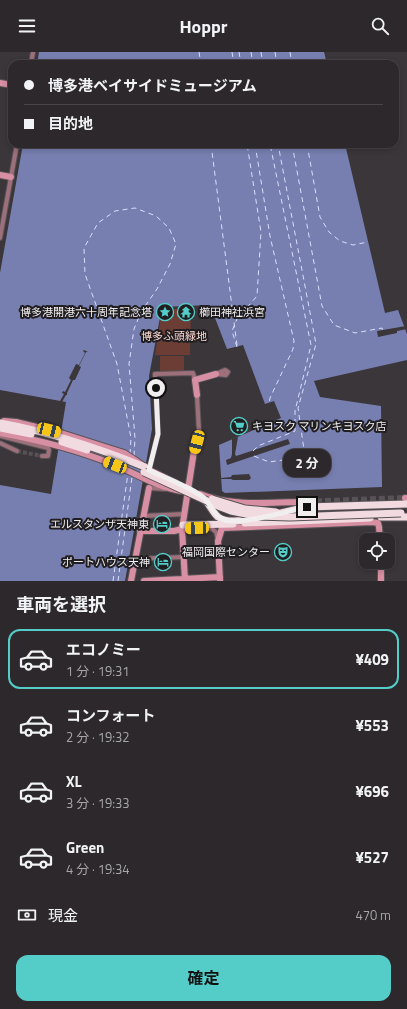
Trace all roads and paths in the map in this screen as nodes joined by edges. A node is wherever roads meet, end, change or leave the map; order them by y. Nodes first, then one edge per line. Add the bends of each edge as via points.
1 (16, 148) edge
2 (0, 175) edge
3 (11, 177) junction
4 (0, 238) edge
5 (216, 374) dead end
6 (195, 380) junction
7 (197, 396) joint
8 (0, 422) edge
9 (0, 428) edge
10 (0, 432) edge
11 (0, 436) edge
12 (0, 443) edge
13 (17, 451) tunnel mouth
14 (194, 451) joint
15 (42, 456) dead end
16 (147, 469) junction
17 (149, 488) joint
18 (170, 489) junction
19 (189, 491) junction
20 (406, 500) edge
21 (298, 502) tunnel mouth
22 (407, 508) edge
23 (407, 513) edge
24 (184, 514) junction
25 (142, 516) junction
26 (407, 517) edge
27 (236, 524) junction
28 (183, 527) junction
29 (140, 531) junction
30 (380, 533) edge
31 (218, 540) junction
32 (184, 557) junction
33 (135, 560) junction
34 (381, 569) edge
35 (220, 579) edge
36 (185, 580) edge
37 (131, 581) edge
38 (144, 581) edge
39 (381, 581) edge

1 - 3 street
2 - 3 street
3 - 4 street
5 - 6 street
6 - 7 street
6 - 16 street via 193,373 155,374 158,434
7 - 14 street via 199,432
8 - 16 highway via 47,432
8 - 16 street via 16,422 61,433 124,453
9 - 23 highway, bridge via 45,437 117,461 218,506 245,514 290,517
10 - 18 street via 80,452
11 - 15 street via 48,448 48,456
12 - 13 street
14 - 19 street
16 - 19 street
16 - 22 highway, bridge via 220,502 246,509 290,512
17 - 18 street
17 - 25 street
18 - 19 street
19 - 20 highway, bridge via 199,494 219,517 236,521 307,507
19 - 21 street via 216,500
19 - 24 street
19 - 27 highway, bridge via 205,503 217,521
24 - 25 street
24 - 28 street
25 - 29 street
26 - 27 highway
27 - 28 highway
28 - 29 street via 174,531
28 - 31 street via 211,528 216,532
28 - 32 street
29 - 33 street
30 - 31 street via 378,523 372,522 222,528
31 - 35 street
32 - 33 street
32 - 36 street
33 - 37 street
34 - 39 street
35 - 36 street
36 - 38 street

